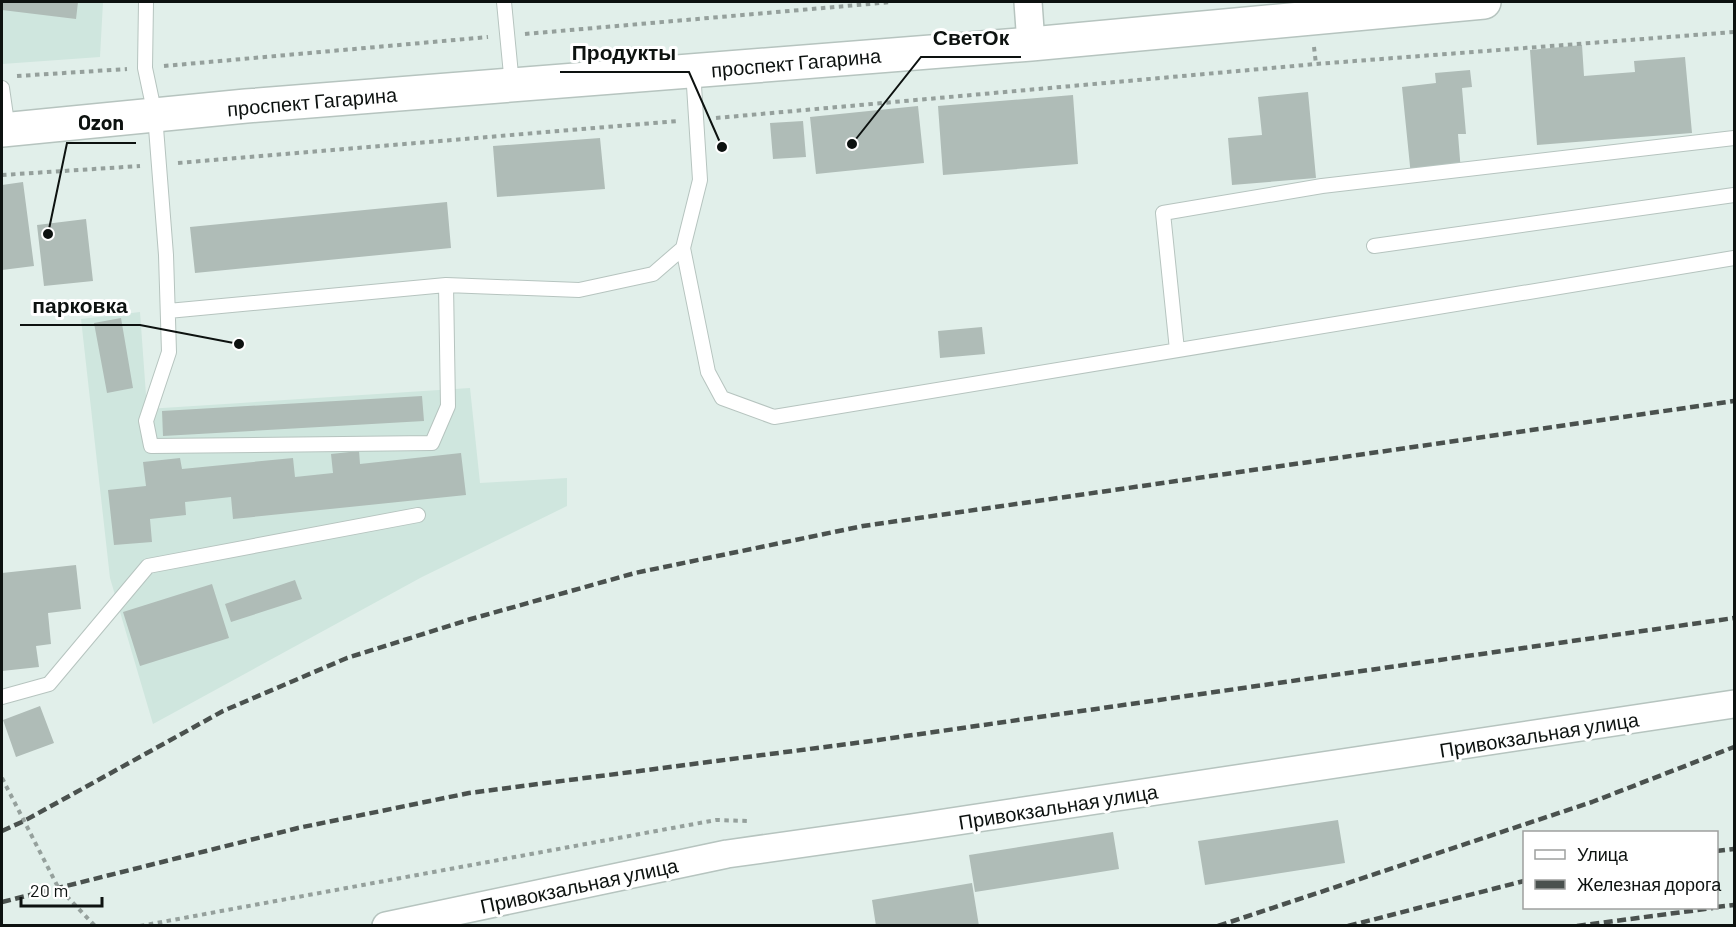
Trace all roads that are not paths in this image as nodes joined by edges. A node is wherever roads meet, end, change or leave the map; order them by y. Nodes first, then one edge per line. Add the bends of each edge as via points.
1 (146, 2) edge
2 (504, 2) edge
3 (1028, 2) edge
4 (1484, 2) edge
5 (1447, 3) edge
6 (1031, 44) junction
7 (693, 70) junction
8 (512, 85) junction
9 (2, 88) edge
10 (155, 115) junction
11 (4, 130) edge
12 (1734, 138) edge
13 (1734, 195) edge
14 (1374, 246) dead end
15 (683, 248) junction
16 (1734, 258) edge
17 (446, 285) junction
18 (168, 311) junction
19 (1177, 350) junction
20 (418, 515) dead end
21 (2, 697) edge
22 (1734, 704) edge
23 (386, 926) edge

1 - 10 lane via 145,68
2 - 8 lane
3 - 6 street
4 - 5 main road, проспект Гагарина
5 - 6 main road, проспект Гагарина
6 - 7 main road, проспект Гагарина
7 - 8 main road, проспект Гагарина
7 - 15 lane via 700,180
8 - 10 main road, проспект Гагарина
9 - 11 lane
10 - 11 main road, проспект Гагарина
10 - 18 lane
12 - 19 lane via 1322,186 1163,213
13 - 14 lane
15 - 17 lane via 653,274 579,290
15 - 19 lane via 708,372 722,398 774,417
16 - 19 lane
17 - 18 lane
17 - 18 lane via 448,406 432,442 151,446 146,421 169,352
20 - 21 lane via 148,566 49,684
22 - 23 street, Привокзальная улица via 727,854

